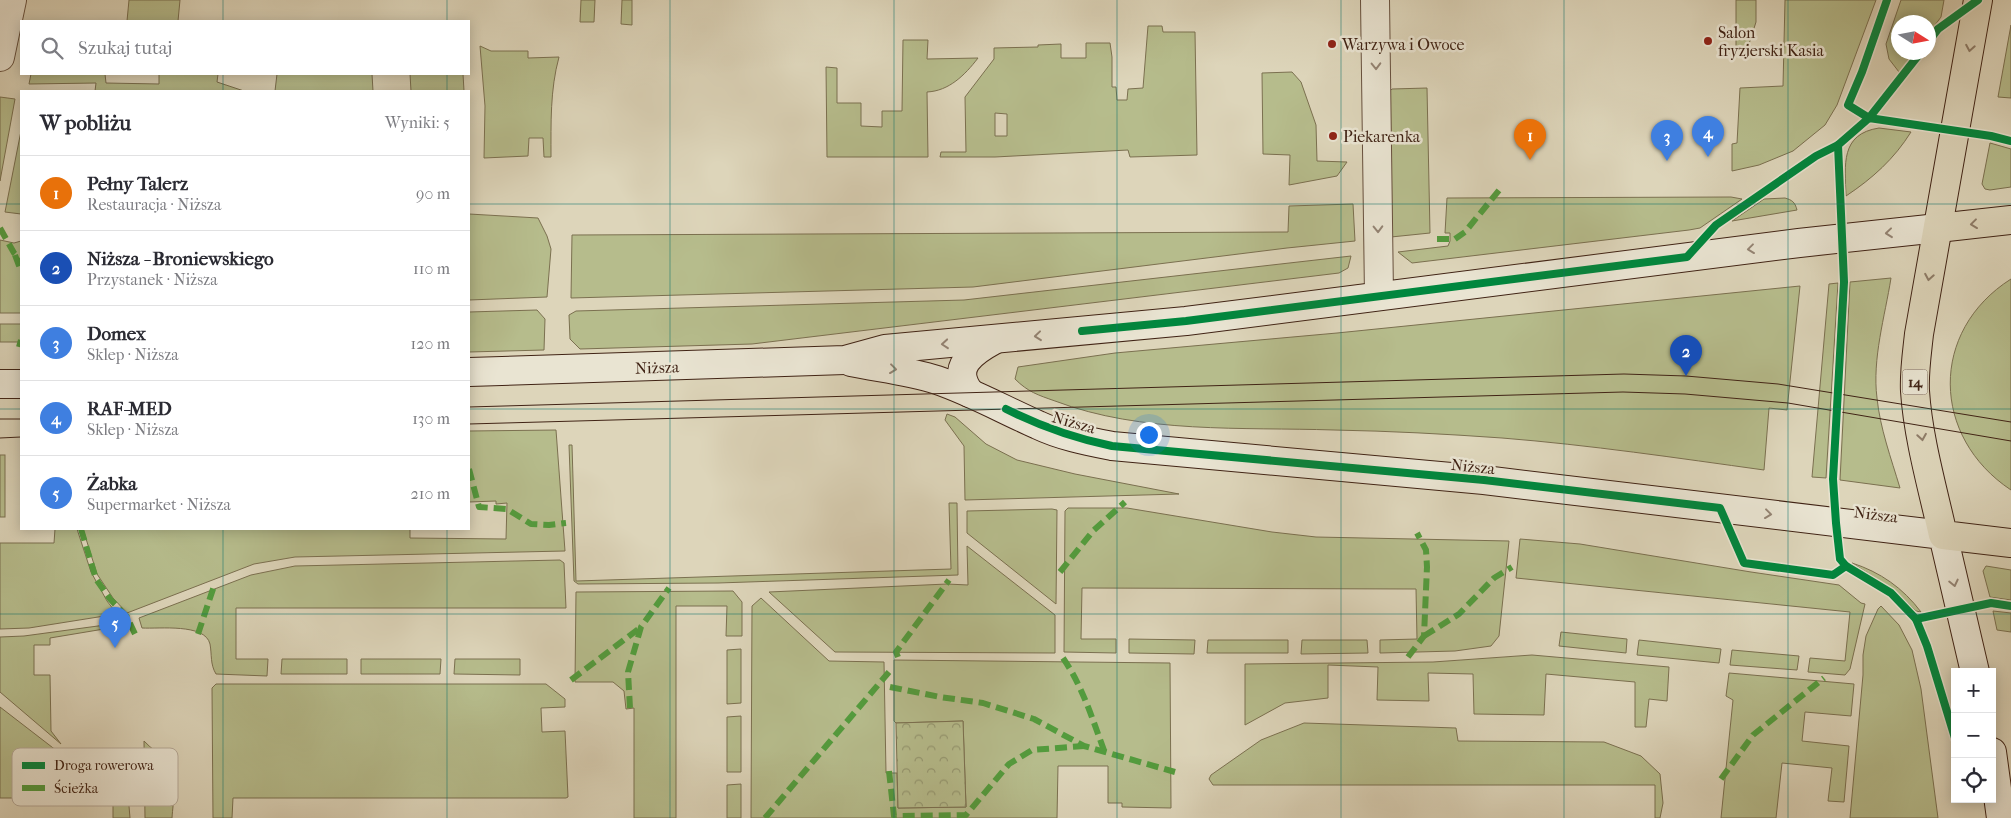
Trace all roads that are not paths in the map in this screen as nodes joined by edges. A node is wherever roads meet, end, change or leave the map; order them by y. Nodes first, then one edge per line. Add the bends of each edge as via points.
1 (12, 0) edge
2 (1375, 0) edge
3 (1978, 0) edge
4 (0, 56) edge
5 (2011, 220) edge
6 (1938, 228) junction
7 (1379, 296) junction
8 (994, 340) junction
9 (845, 360) junction
10 (470, 372) edge
11 (0, 384) edge
12 (20, 384) edge
13 (970, 393) junction
14 (1943, 535) junction
15 (2011, 543) edge
16 (1974, 668) edge
17 (1993, 758) edge
18 (2001, 818) edge

1 - 4 street
2 -> 7 street
3 -> 6 main road, 14
5 -> 6 main road
6 -> 7 street, Niższa
6 -> 14 main road, 14 via 1920,334 1915,392
7 -> 8 street, Niższa via 1186,321
8 -> 9 street, Niższa via 885,349
8 - 13 street via 973,352 965,364 962,375
9 - 10 street, Niższa
9 -> 13 street, Niższa via 902,370
11 - 12 street
13 -> 14 street, Niższa via 1040,426 1112,446 1484,480
14 - 15 main road
14 -> 16 street
17 - 18 street

